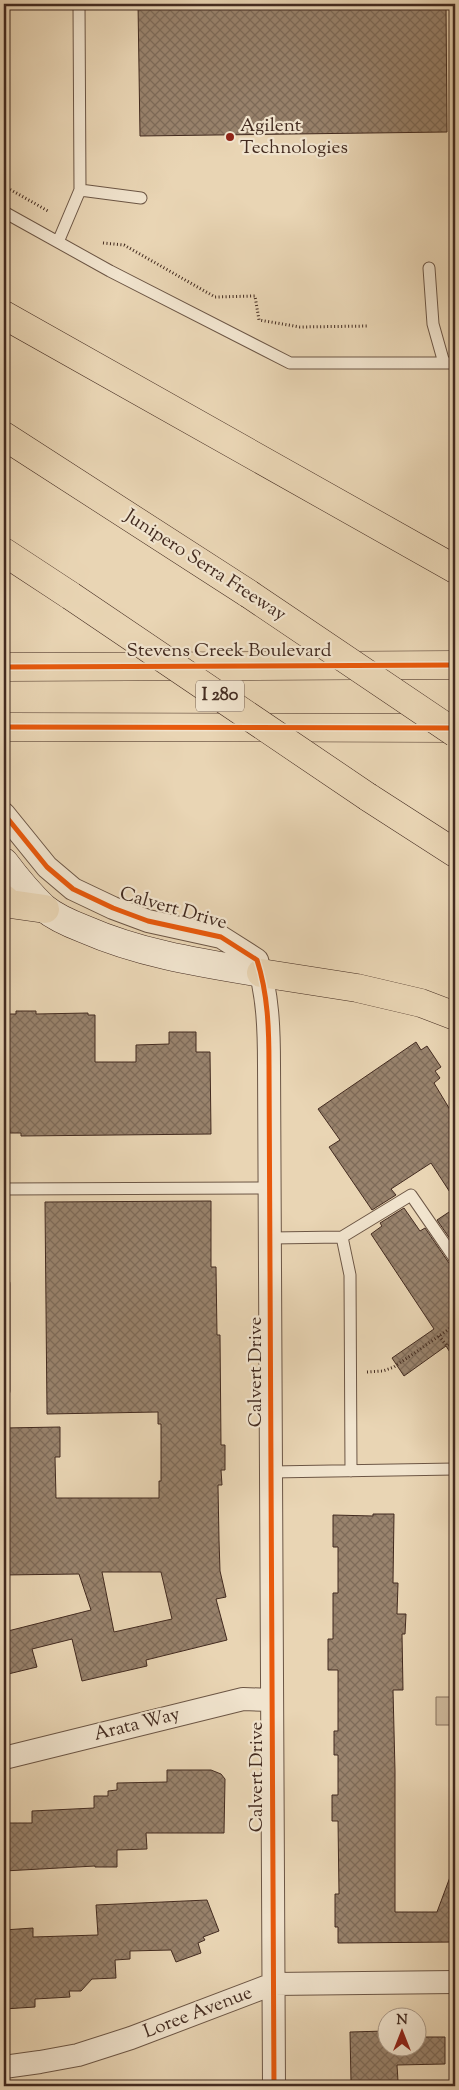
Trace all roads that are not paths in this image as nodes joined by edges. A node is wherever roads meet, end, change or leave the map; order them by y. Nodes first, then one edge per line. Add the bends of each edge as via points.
1 (79, 4) edge
2 (80, 190) junction
3 (141, 198) dead end
4 (4, 212) edge
5 (58, 242) junction
6 (429, 268) dead end
7 (4, 315) edge
8 (450, 363) edge
9 (4, 436) edge
10 (4, 552) edge
11 (455, 568) edge
12 (455, 665) edge
13 (4, 667) edge
14 (4, 727) edge
15 (455, 728) edge
16 (455, 733) edge
17 (4, 814) edge
18 (455, 853) edge
19 (4, 862) edge
20 (4, 899) edge
21 (45, 909) junction
22 (261, 973) junction
23 (455, 1016) edge
24 (270, 1188) junction
25 (4, 1189) edge
26 (342, 1237) junction
27 (271, 1238) junction
28 (455, 1259) edge
29 (4, 1284) edge
30 (4, 1391) edge
31 (455, 1469) edge
32 (351, 1470) junction
33 (271, 1472) junction
34 (272, 1700) junction
35 (4, 1758) edge
36 (455, 1982) edge
37 (273, 1984) junction
38 (4, 2067) edge
39 (274, 2086) edge

1 - 2 lane
2 - 3 lane
2 - 5 lane
4 - 5 lane
5 - 8 lane via 290,363
6 - 8 lane via 433,324
7 - 11 main road
9 - 16 main road, Junipero Serra Freeway, bridge via 249,594
10 - 18 main road, I 280, bridge
12 - 13 main road, Stevens Creek Boulevard
14 - 15 main road
17 - 22 street, Calvert Drive via 47,867 73,889 148,921 221,937 257,960
19 - 21 main road
20 - 21 main road via 10,904
21 - 22 main road via 110,940 176,958
22 - 23 main road via 357,988 421,1003
22 - 24 street, Calvert Drive via 269,1027
24 - 25 lane
24 - 27 street, Calvert Drive
26 - 27 lane
26 - 28 lane via 411,1195
26 - 32 lane via 350,1275
27 - 33 street, Calvert Drive
29 - 30 lane
31 - 32 lane
32 - 33 lane
33 - 34 street, Calvert Drive
34 - 35 street, Arata Way via 243,1699
34 - 37 street, Calvert Drive
36 - 37 street, Loree Avenue
37 - 38 street, Loree Avenue via 122,2041 78,2054
37 - 39 street, Calvert Drive

